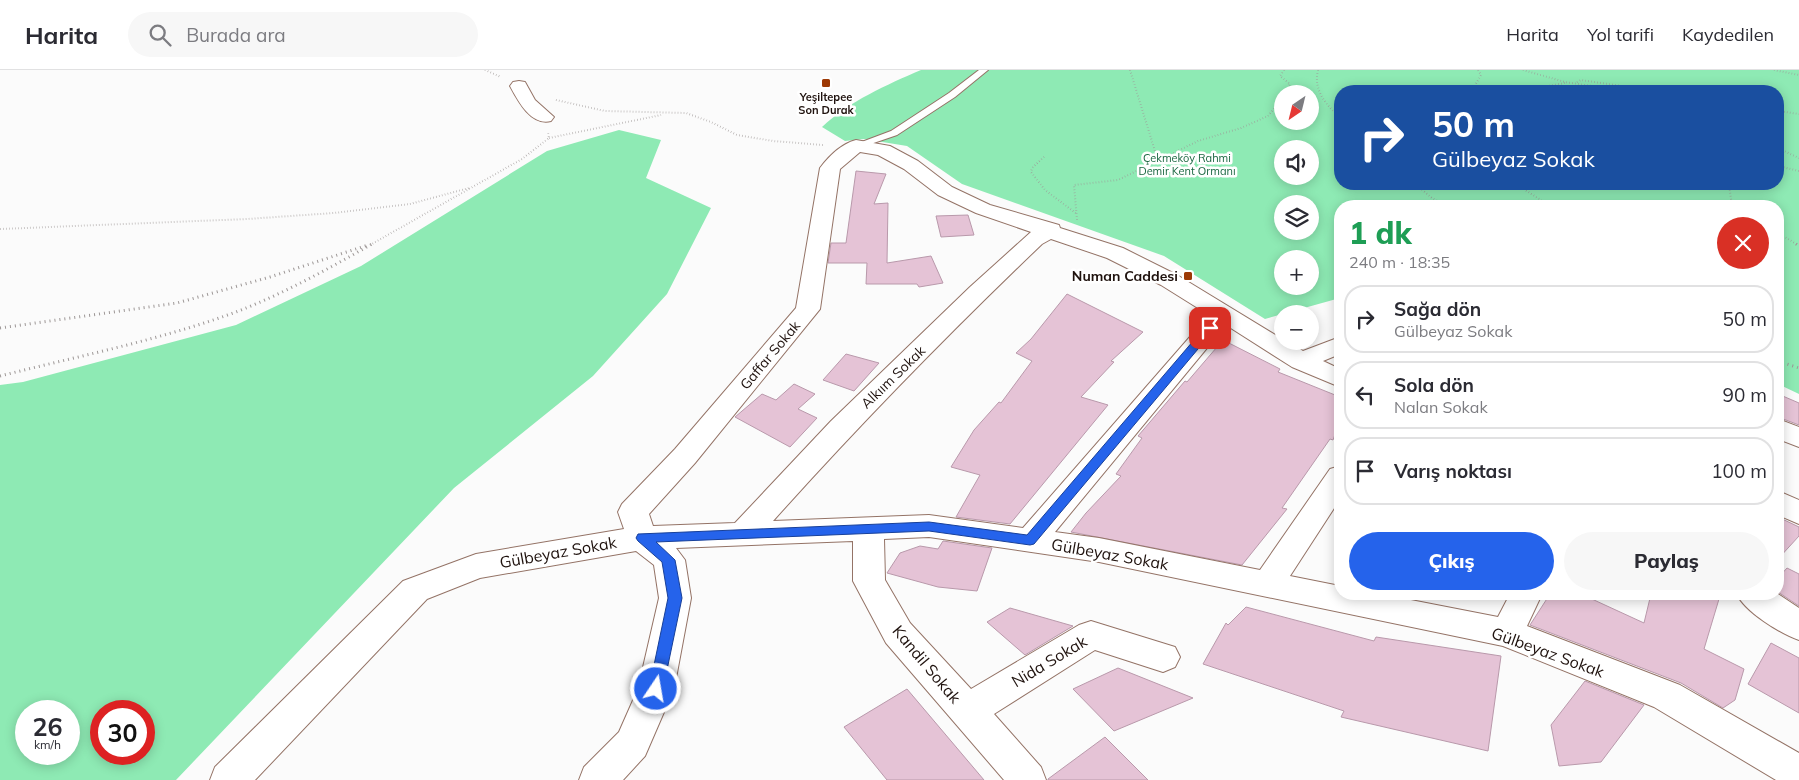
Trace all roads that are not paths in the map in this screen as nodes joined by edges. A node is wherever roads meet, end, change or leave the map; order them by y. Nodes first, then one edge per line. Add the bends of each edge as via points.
1 (984, 70) edge
2 (519, 86) road end
3 (546, 117) road end
4 (856, 146) junction
5 (1051, 230) junction
6 (1223, 313) junction
7 (1334, 347) edge
8 (1301, 361) junction
9 (1334, 376) edge
10 (1784, 431) edge
11 (1799, 438) edge
12 (1334, 485) edge
13 (1784, 505) edge
14 (1799, 513) edge
15 (869, 529) junction
16 (743, 534) junction
17 (642, 538) junction
18 (1030, 541) junction
19 (1268, 584) junction
20 (1334, 598) edge
21 (1346, 600) edge
22 (1523, 600) edge
23 (1762, 600) edge
24 (1799, 626) edge
25 (1507, 633) junction
26 (1164, 657) dead end
27 (967, 711) junction
28 (1799, 773) edge
29 (229, 780) edge
30 (598, 780) edge
31 (1027, 780) edge

1 - 4 lane via 894,132
2 - 3 street via 528,103
4 - 5 street via 883,150 911,165 946,191 983,209
4 - 17 street, Gaffar Sokak via 830,168 808,309 685,456 632,512
5 - 6 street via 1115,253
5 - 16 street, Alkıım Sokak via 1034,239 978,292 841,428
6 - 8 street
6 - 18 street
7 - 8 street
8 - 9 street
10 - 11 street
12 - 19 street
13 - 14 street
15 - 16 street, Gülbeyaz Sokak
15 - 18 street, Gülbeyaz Sokak via 929,526
15 - 27 street, Kandil Sokak via 869,581 898,633
16 - 17 street, Gülbeyaz Sokak
17 - 29 street, Gülbeyaz Sokak via 476,566 415,590
17 - 30 street via 668,560 675,598 656,689 632,744
18 - 19 street, Gülbeyaz Sokak via 1099,550
19 - 20 street, Gülbeyaz Sokak
21 - 25 street, Gülbeyaz Sokak
22 - 25 street
23 - 24 street
25 - 28 street, Gülbeyaz Sokak via 1667,696
26 - 27 street, Nida Sokak via 1091,635
27 - 31 street, Kandil Sokak

